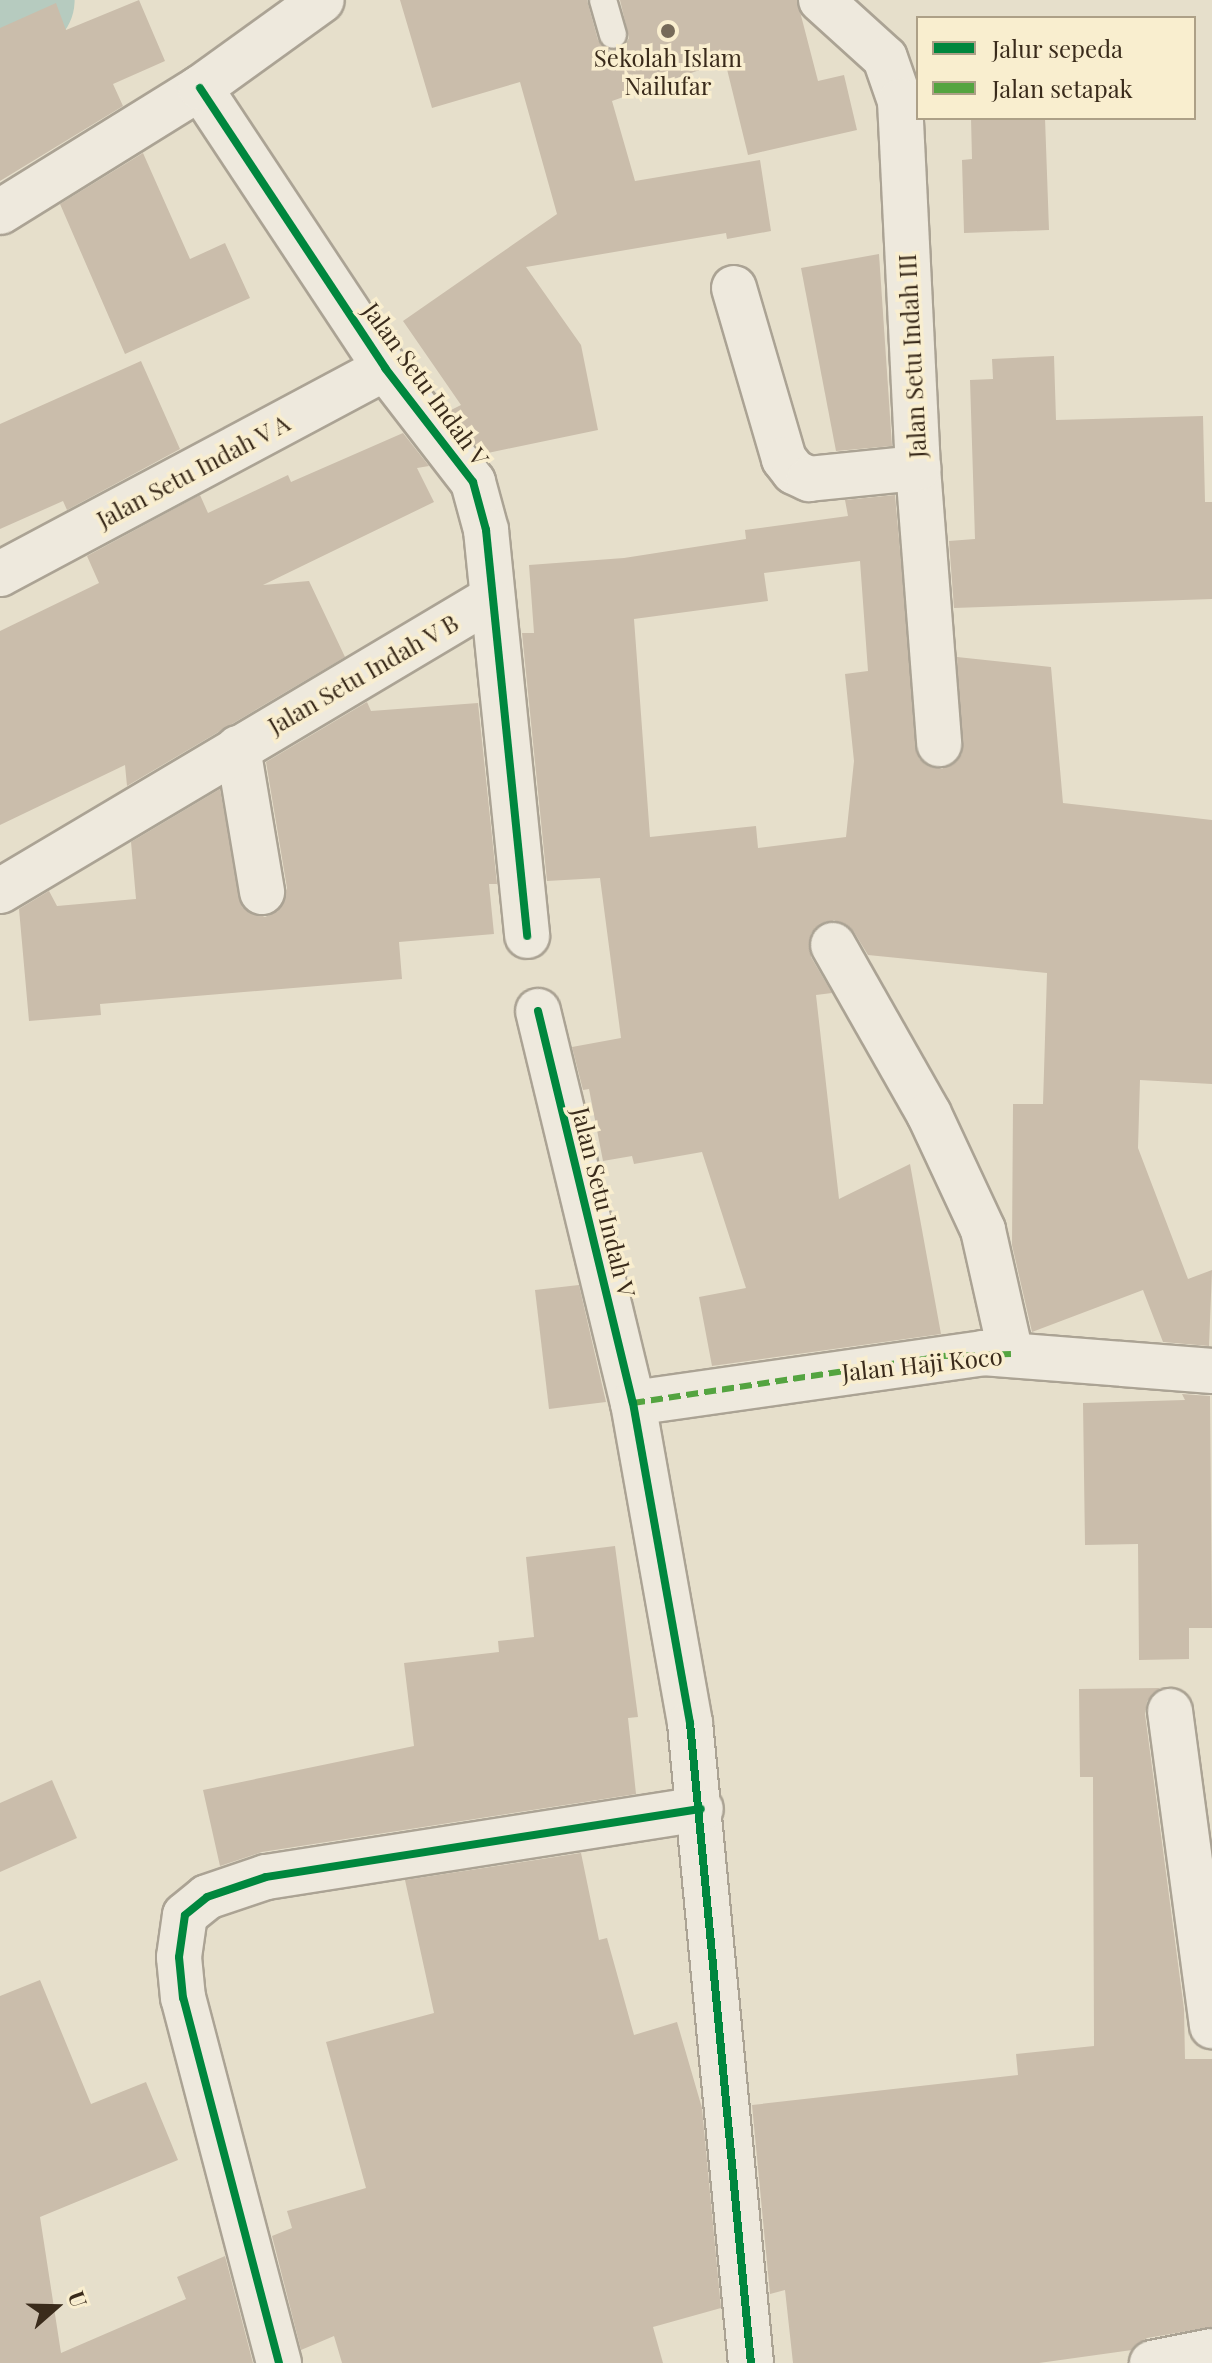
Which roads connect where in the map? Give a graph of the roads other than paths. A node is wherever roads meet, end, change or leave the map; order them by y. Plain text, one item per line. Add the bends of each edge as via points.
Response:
1 (603, 0) edge
2 (821, 0) edge
3 (298, 6) edge
4 (613, 35) dead end
5 (200, 88) junction
6 (0, 212) edge
7 (734, 288) dead end
8 (385, 368) junction
9 (918, 468) junction
10 (0, 574) edge
11 (489, 600) junction
12 (939, 744) dead end
13 (238, 748) junction
14 (0, 891) edge
15 (262, 892) dead end
16 (527, 936) dead end
17 (833, 945) dead end
18 (538, 1011) dead end
19 (1011, 1354) junction
20 (1212, 1371) edge
21 (633, 1403) junction
22 (1170, 1711) dead end
23 (701, 1809) junction
24 (1212, 2026) edge
25 (1212, 2351) edge
26 (279, 2363) edge
27 (751, 2363) edge
28 (1152, 2363) edge

1 - 4 lane
2 - 9 street, Jalan Setu Indah III via 885,58 900,101
3 - 5 street
5 - 6 street
5 - 8 street, Jalan Setu Indah V
7 - 9 street via 784,459 794,472 809,479
8 - 10 street, Jalan Setu Indah V A
8 - 11 street, Jalan Setu Indah V via 473,482 486,530
9 - 12 street, Jalan Setu Indah III
11 - 13 street, Jalan Setu Indah V B
11 - 16 street, Jalan Setu Indah V
13 - 14 street, Jalan Setu Indah V B
13 - 15 street
17 - 19 street via 929,1114 983,1230
18 - 21 street, Jalan Setu Indah V
19 - 20 street, Jalan Haji Koco
19 - 21 street, Jalan Haji Koco via 945,1356
21 - 23 street, Jalan Setu Indah V
22 - 24 street
23 - 26 street via 266,1877 207,1897 185,1915 179,1957 183,1998
23 - 27 street, Jalan Setu Indah V
25 - 28 street

